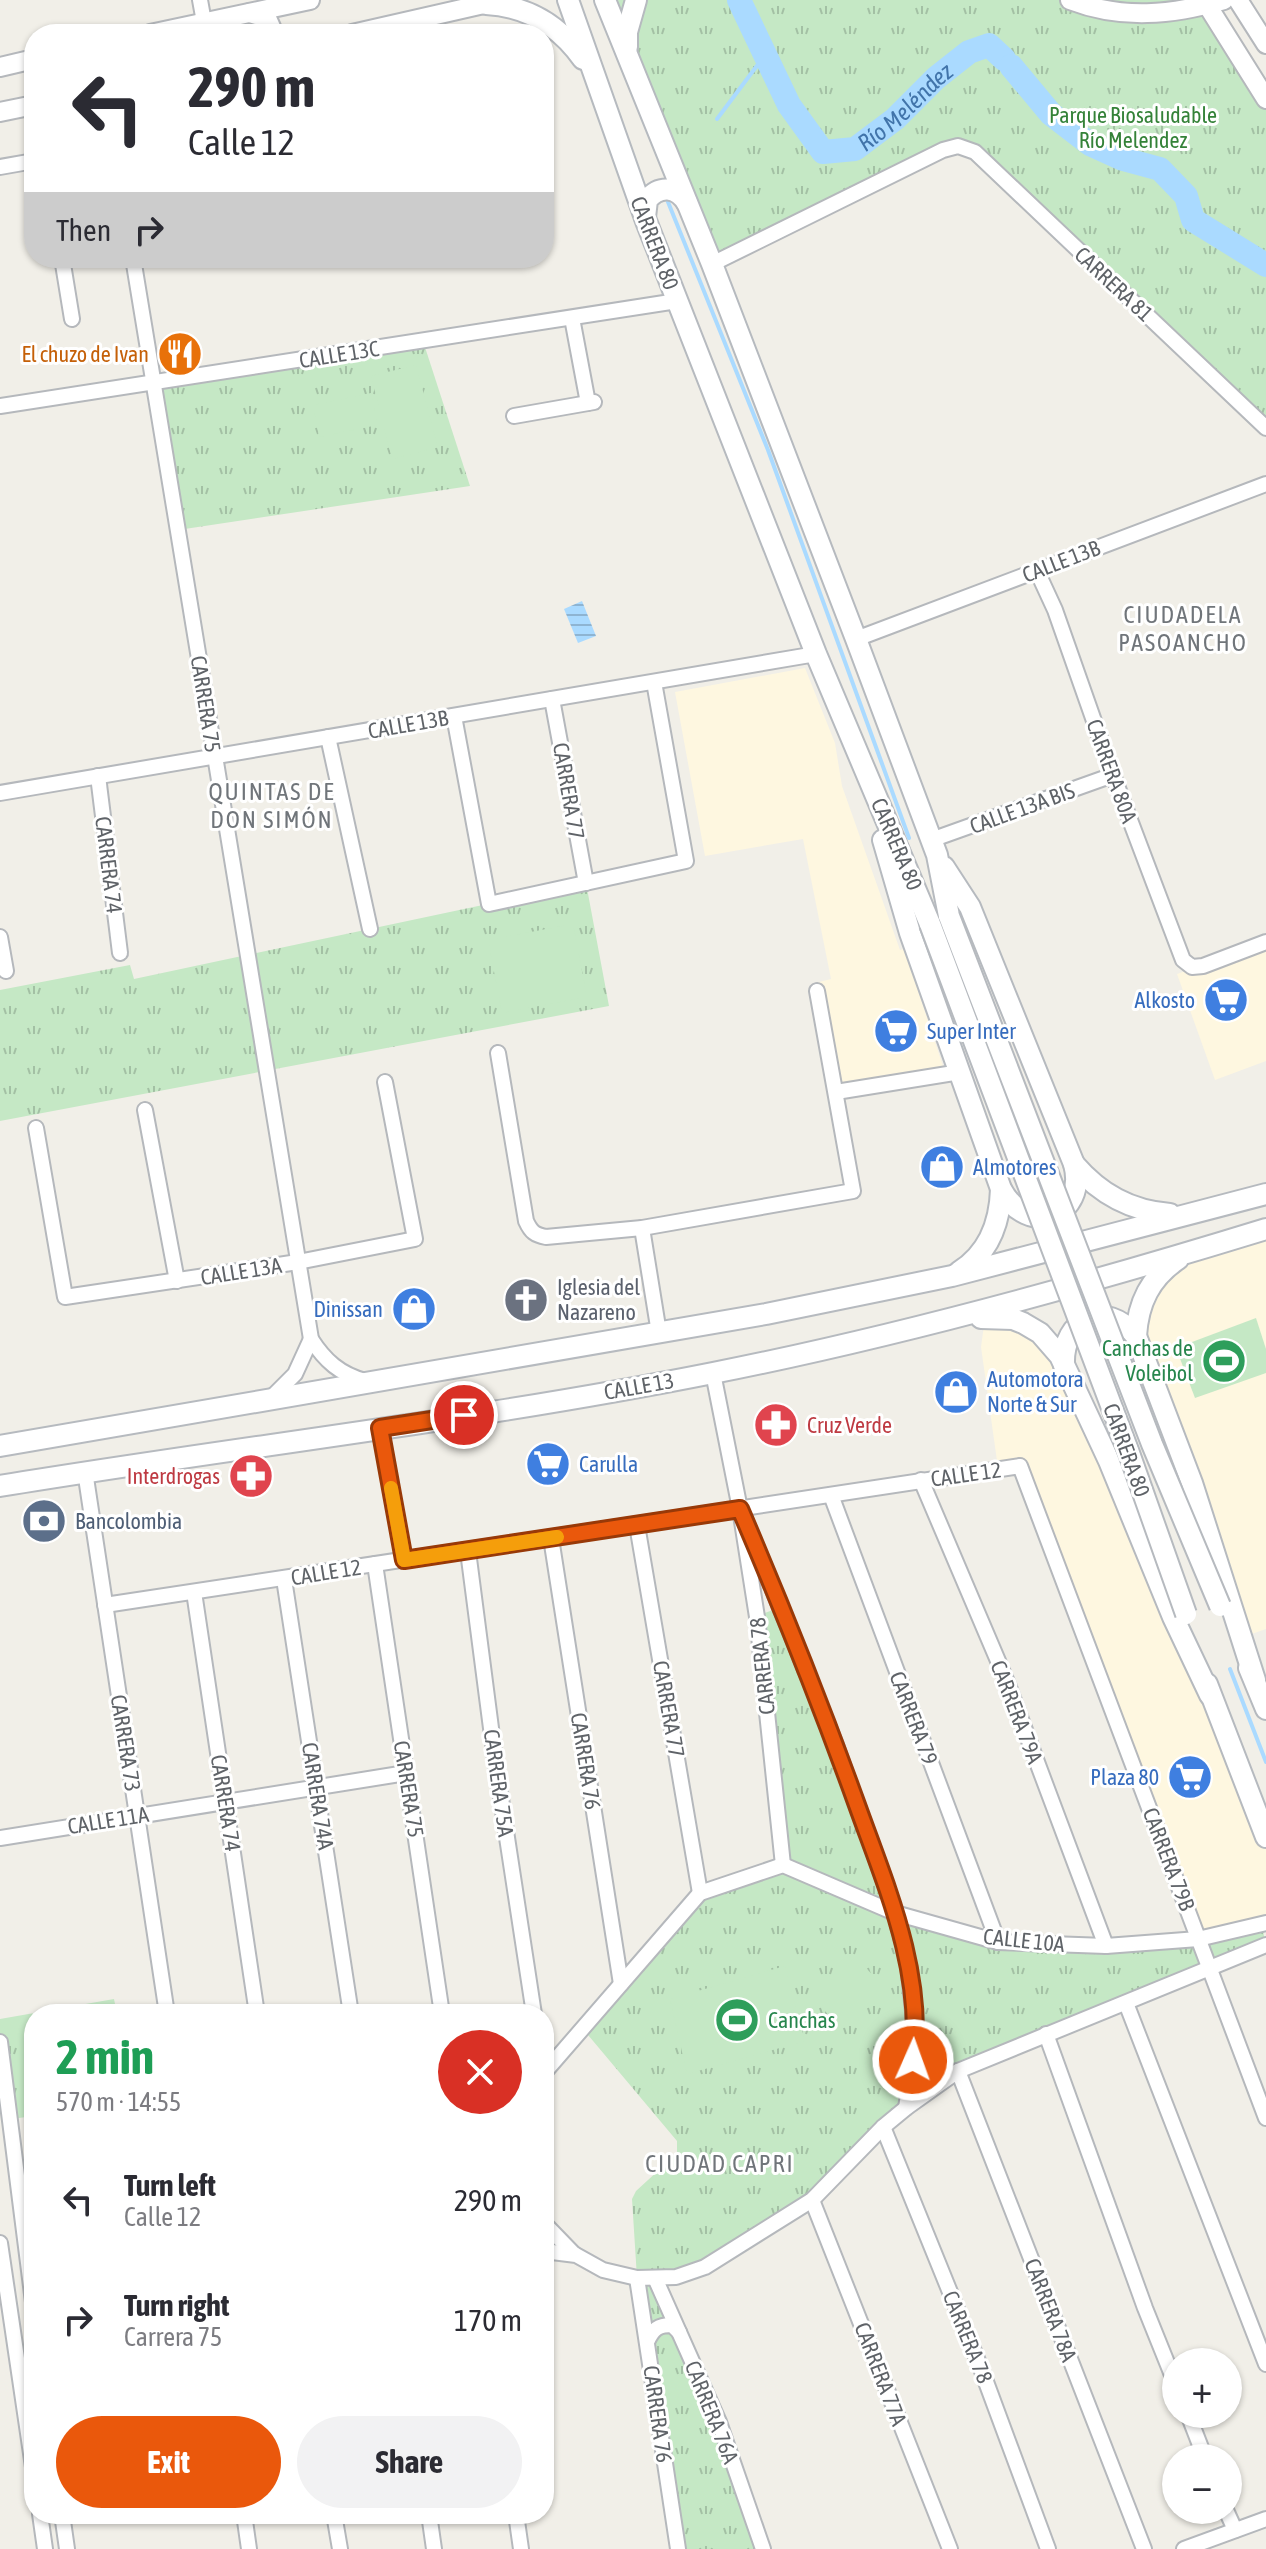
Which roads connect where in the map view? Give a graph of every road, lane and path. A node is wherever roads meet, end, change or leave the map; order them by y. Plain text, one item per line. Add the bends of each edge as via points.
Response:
1 (200, 0) edge
2 (310, 0) edge
3 (568, 0) edge
4 (605, 0) edge
5 (636, 0) edge
6 (1070, 0) edge
7 (1238, 0) edge
8 (495, 2) edge
9 (1211, 2) edge
10 (248, 13) junction
11 (204, 22) junction
12 (195, 24) edge
13 (272, 24) edge
14 (397, 24) edge
15 (549, 24) edge
16 (554, 28) edge
17 (1266, 44) edge
18 (24, 61) edge
19 (632, 66) junction
20 (0, 67) edge
21 (597, 82) junction
22 (1266, 99) edge
23 (24, 107) edge
24 (0, 112) edge
25 (24, 163) edge
26 (0, 167) edge
27 (687, 203) junction
28 (646, 221) junction
29 (712, 264) junction
30 (64, 268) edge
31 (135, 268) edge
32 (677, 301) junction
33 (572, 318) junction
34 (72, 319) dead end
35 (153, 382) junction
36 (0, 406) edge
37 (514, 416) dead end
38 (1266, 428) edge
39 (1266, 484) edge
40 (1037, 571) junction
41 (856, 639) junction
42 (816, 654) junction
43 (654, 682) junction
44 (552, 699) junction
45 (454, 716) junction
46 (328, 737) junction
47 (857, 747) junction
48 (215, 756) junction
49 (1113, 775) junction
50 (98, 776) junction
51 (0, 793) edge
52 (934, 848) junction
53 (586, 883) junction
54 (940, 920) junction
55 (370, 929) dead end
56 (0, 937) edge
57 (1266, 942) edge
58 (120, 953) dead end
59 (6, 971) dead end
60 (817, 991) dead end
61 (498, 1053) dead end
62 (960, 1072) junction
63 (385, 1082) dead end
64 (836, 1092) junction
65 (145, 1110) dead end
66 (36, 1128) dead end
67 (1074, 1164) junction
68 (1001, 1189) junction
69 (1266, 1194) edge
70 (1188, 1214) junction
71 (642, 1228) junction
72 (1266, 1229) edge
73 (1189, 1252) junction
74 (298, 1262) junction
75 (952, 1276) junction
76 (177, 1281) junction
77 (948, 1321) junction
78 (659, 1333) junction
79 (1136, 1336) junction
80 (311, 1339) junction
81 (1064, 1365) junction
82 (713, 1373) junction
83 (378, 1383) junction
84 (266, 1402) junction
85 (380, 1428) junction
86 (0, 1446) edge
87 (1020, 1466) joint
88 (85, 1471) junction
89 (921, 1480) junction
90 (0, 1486) edge
91 (831, 1495) junction
92 (740, 1509) junction
93 (637, 1525) junction
94 (551, 1538) junction
95 (468, 1551) junction
96 (404, 1560) junction
97 (375, 1564) junction
98 (284, 1579) junction
99 (194, 1592) junction
100 (105, 1605) junction
101 (1255, 1680) junction
102 (1210, 1695) junction
103 (1266, 1709) edge
104 (406, 1773) junction
105 (316, 1787) junction
106 (225, 1801) junction
107 (137, 1815) junction
108 (1266, 1837) edge
109 (0, 1838) edge
110 (783, 1865) junction
111 (700, 1893) junction
112 (895, 1913) junction
113 (1266, 1923) edge
114 (1198, 1939) junction
115 (998, 1942) junction
116 (1266, 1945) edge
117 (1106, 1946) junction
118 (1208, 1967) junction
119 (621, 1984) junction
120 (1126, 2003) junction
121 (165, 2004) edge
122 (255, 2004) edge
123 (349, 2004) edge
124 (441, 2004) edge
125 (532, 2004) edge
126 (1046, 2034) junction
127 (0, 2042) edge
128 (554, 2061) edge
129 (958, 2071) junction
130 (906, 2108) junction
131 (1266, 2118) edge
132 (883, 2127) junction
133 (812, 2200) junction
134 (24, 2220) edge
135 (554, 2233) edge
136 (0, 2243) edge
137 (554, 2252) edge
138 (576, 2255) junction
139 (637, 2278) junction
140 (655, 2278) junction
141 (24, 2280) edge
142 (3, 2284) edge
143 (24, 2304) edge
144 (4, 2307) edge
145 (679, 2332) junction
146 (647, 2342) junction
147 (1162, 2350) edge
148 (1266, 2364) edge
149 (24, 2418) edge
150 (1266, 2519) edge
151 (41, 2524) edge
152 (63, 2524) edge
153 (245, 2524) edge
154 (336, 2524) edge
155 (430, 2524) edge
156 (517, 2524) edge
157 (1232, 2524) edge
158 (1235, 2530) junction
159 (45, 2549) edge
160 (67, 2549) edge
161 (249, 2549) edge
162 (340, 2549) edge
163 (434, 2549) edge
164 (521, 2549) edge
165 (678, 2549) edge
166 (763, 2549) edge
167 (950, 2549) edge
168 (1048, 2549) edge
169 (1144, 2549) edge
170 (1184, 2549) edge

1 - 11 street
2 - 10 street
3 - 21 main road, CARRERA 80
4 - 19 main road, CARRERA 80
5 - 19 main road via 627,32
6 - 9 street via 1131,14 1171,13
7 - 17 street
8 - 14 street
8 - 15 main road via 528,11
9 - 22 street
10 - 11 street
10 - 13 street
11 - 12 street
16 - 21 main road via 576,49
18 - 20 street
19 - 27 main road, CARRERA 80
21 - 28 main road, CARRERA 80
23 - 24 street
25 - 26 street
27 - 28 main road via 671,189 657,191 644,207
27 - 29 main road, CARRERA 80
28 - 32 main road, CARRERA 80
29 - 38 street, CARRERA 81 via 958,146 975,152
29 - 41 main road, CARRERA 80
30 - 34 street
31 - 35 street, CARRERA 75
32 - 33 street, CALLE 13C
32 - 42 main road, CARRERA 80
33 - 35 street, CALLE 13C
33 - 37 street via 591,403
35 - 36 street, CALLE 13C
35 - 48 street, CARRERA 75
39 - 40 street, CALLE 13B
40 - 41 street, CALLE 13B
40 - 49 street, CARRERA 80A
41 - 52 main road, CARRERA 80
42 - 43 street, CALLE 13B
42 - 47 main road, CARRERA 80
43 - 44 street, CALLE 13B
43 - 53 street via 686,861
44 - 45 street, CALLE 13B
44 - 53 street, CARRERA 77
45 - 46 street, CALLE 13B
45 - 53 street via 489,904
46 - 48 street, CALLE 13B
46 - 55 street
47 - 54 main road, CARRERA 80
47 - 62 main road via 910,933
48 - 50 street, CALLE 13B
48 - 74 street, CARRERA 75
49 - 52 street, CALLE 13A BIS
49 - 57 street, CARRERA 80A via 1183,960 1192,967 1203,966
50 - 51 street, CALLE 13B
50 - 58 street, CARRERA 74
52 - 54 main road, CARRERA 80
52 - 67 main road via 970,907
54 - 101 main road, CARRERA 80, bridge via 1152,1444
54 - 102 main road, CARRERA 80, bridge
56 - 59 street
60 - 64 street
61 - 71 street via 530,1230 546,1237
62 - 64 street
62 - 68 main road
63 - 74 street, CALLE 13A via 415,1239
64 - 71 street via 853,1191
65 - 76 street
66 - 76 street, CALLE 13A via 65,1297
67 - 68 main road via 1071,1200 1047,1217 1019,1212
67 - 70 main road via 1096,1187 1124,1204 1155,1213
68 - 75 main road via 997,1225 989,1241
69 - 70 main road
70 - 75 main road
71 - 78 street
72 - 73 main road, CALLE 13
73 - 77 main road, CALLE 13
73 - 79 main road via 1153,1281 1140,1307
74 - 76 street, CALLE 13A
74 - 80 street, CARRERA 75
75 - 78 main road
77 - 81 main road, CARRERA 80 via 1013,1319 1048,1339
77 - 82 main road, CALLE 13
78 - 83 main road
79 - 81 main road via 1118,1319 1094,1317 1066,1340
79 - 101 main road, CARRERA 80 via 1190,1477
80 - 83 street via 335,1368
80 - 84 street via 295,1374
81 - 102 main road, CARRERA 80
82 - 85 main road, CALLE 13
82 - 92 street, CARRERA 78
83 - 84 main road
84 - 86 main road
85 - 88 main road, CALLE 13
85 - 96 street
87 - 89 street, CALLE 12
87 - 114 street, CARRERA 79B
88 - 90 main road, CALLE 13
88 - 100 street, CARRERA 73
89 - 91 street, CALLE 12
89 - 117 street, CARRERA 79A via 1007,1682
91 - 92 street, CALLE 12
91 - 115 street, CARRERA 79
92 - 93 street, CALLE 12
92 - 110 street, CARRERA 78
92 - 112 street via 836,1745
93 - 94 street, CALLE 12
93 - 111 street, CARRERA 77
94 - 95 street, CALLE 12
94 - 119 street, CARRERA 76
95 - 96 street, CALLE 12
95 - 125 street, CARRERA 75A
96 - 97 street, CALLE 12
97 - 98 street, CALLE 12
97 - 104 street, CARRERA 75
98 - 99 street, CALLE 12
98 - 105 street, CARRERA 74A
99 - 100 street, CALLE 12
99 - 106 street, CARRERA 74
100 - 107 street, CARRERA 73
101 - 103 main road, CARRERA 80
102 - 108 main road, CARRERA 80
104 - 105 street, CALLE 11A
104 - 124 street, CARRERA 75
105 - 106 street, CALLE 11A
105 - 123 street, CARRERA 74A
106 - 107 street, CALLE 11A
106 - 122 street, CARRERA 74
107 - 109 street, CALLE 11A
107 - 121 street, CARRERA 73
110 - 111 street
110 - 112 street, CALLE 10A
111 - 119 street
112 - 115 street, CALLE 10A
112 - 130 street via 910,1976 916,2040
113 - 114 street, CALLE 10A
114 - 117 street, CALLE 10A
114 - 118 street, CARRERA 79B
115 - 117 street, CALLE 10A
116 - 118 street
118 - 120 street
118 - 131 street, CARRERA 79B
119 - 128 street
120 - 126 street
120 - 148 street
126 - 129 street
126 - 147 street
127 - 134 street
129 - 130 street
129 - 169 street, CARRERA 78A
130 - 132 street
132 - 133 street
132 - 168 street, CARRERA 78
133 - 140 street via 705,2267
133 - 167 street, CARRERA 77A
135 - 138 street
136 - 142 street
137 - 138 street
138 - 139 street via 603,2270
139 - 140 street
139 - 146 street, CARRERA 76
140 - 145 street, CARRERA 76A
141 - 142 street
142 - 144 street
143 - 144 street
144 - 149 street
145 - 146 street via 661,2325
145 - 166 street, CARRERA 76A via 719,2422
146 - 165 street, CARRERA 76
150 - 158 street
151 - 159 street
152 - 160 street
153 - 161 street
154 - 162 street
155 - 163 street
156 - 164 street
157 - 158 street
158 - 170 street

